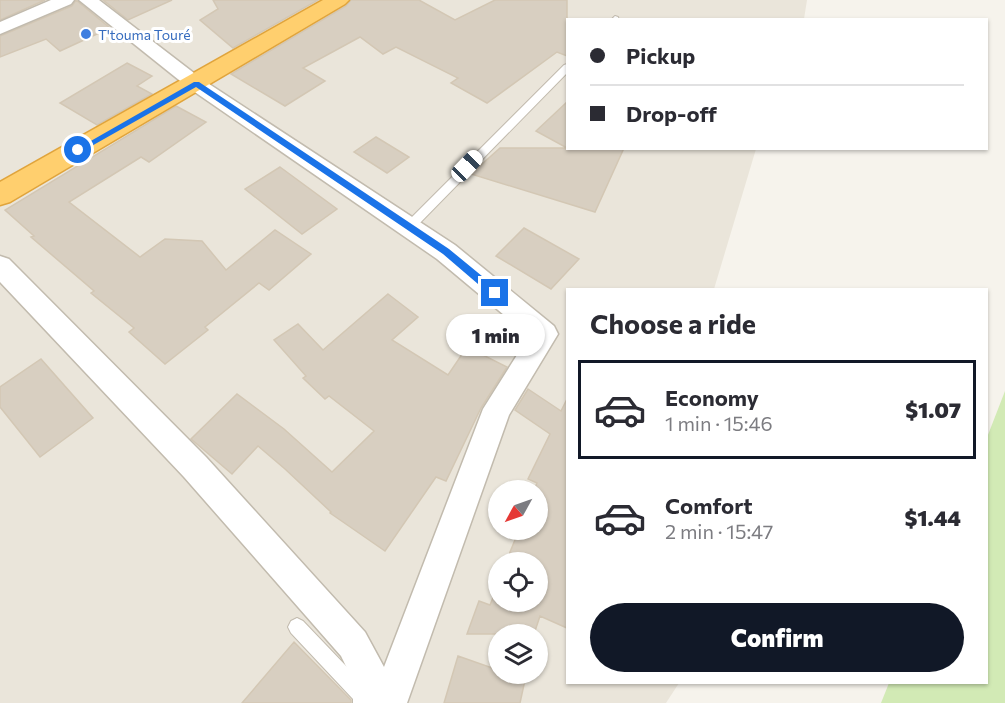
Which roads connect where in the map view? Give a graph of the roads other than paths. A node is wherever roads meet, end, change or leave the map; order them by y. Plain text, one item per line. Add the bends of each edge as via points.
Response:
1 (65, 0) edge
2 (88, 0) edge
3 (338, 0) edge
4 (0, 29) edge
5 (566, 68) edge
6 (196, 84) junction
7 (0, 195) edge
8 (409, 227) junction
9 (0, 266) edge
10 (297, 627) dead end
11 (362, 703) edge
12 (383, 703) edge
13 (389, 703) edge

1 - 4 street
2 - 6 street
3 - 6 highway
5 - 8 lane
6 - 7 highway
6 - 8 street
8 - 13 street via 446,252 545,334 497,409
9 - 12 street via 195,467 353,644
10 - 11 lane via 362,695

